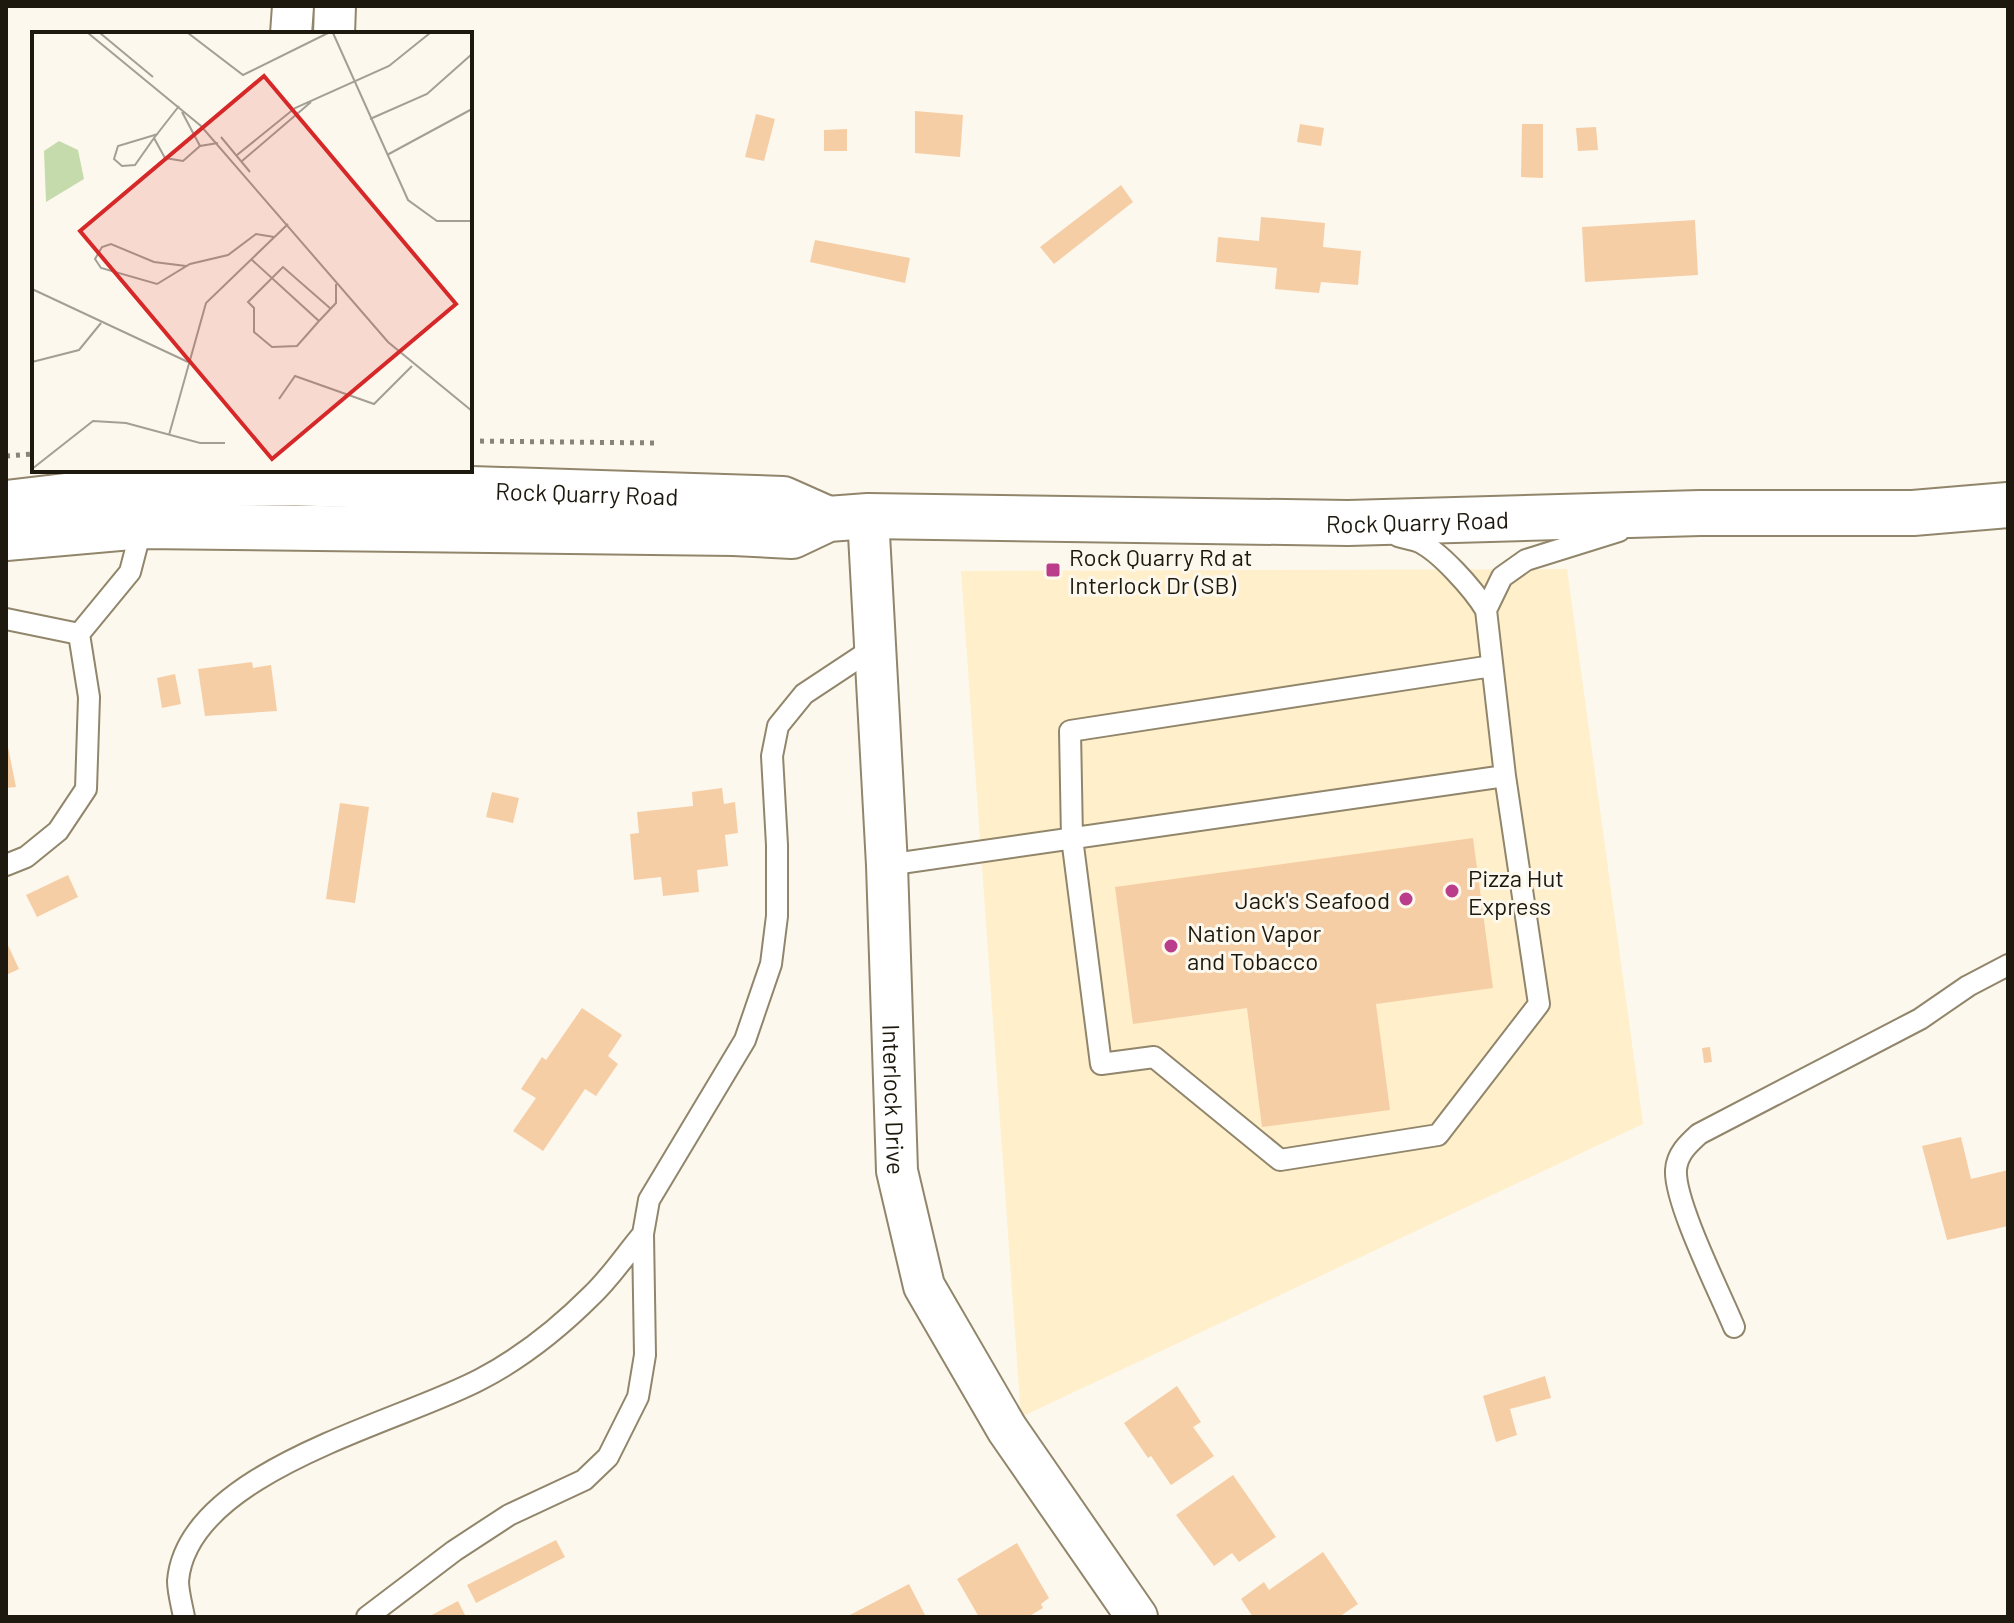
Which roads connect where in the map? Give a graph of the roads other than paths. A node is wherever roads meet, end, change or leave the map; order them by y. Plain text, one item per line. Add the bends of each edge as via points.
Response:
1 (293, 6) edge
2 (335, 6) edge
3 (291, 32) edge
4 (334, 32) edge
5 (288, 477) edge
6 (339, 478) edge
7 (6, 503) edge
8 (2008, 505) edge
9 (1700, 513) junction
10 (848, 517) junction
11 (1348, 523) junction
12 (142, 526) junction
13 (6, 538) edge
14 (1486, 610) junction
15 (6, 619) edge
16 (79, 634) junction
17 (875, 647) junction
18 (1492, 666) junction
19 (1505, 776) junction
20 (1072, 838) junction
21 (6, 865) edge
22 (887, 865) junction
23 (2008, 965) edge
24 (643, 1234) junction
25 (1734, 1327) dead end
26 (184, 1617) edge
27 (367, 1617) edge
28 (1137, 1617) edge

1 - 3 street
2 - 4 street
5 - 6 main road, Rock Quarry Road
5 - 7 main road, Rock Quarry Road
6 - 10 main road, Rock Quarry Road via 783,499
8 - 9 main road, Rock Quarry Road via 1913,513
9 - 11 main road, Rock Quarry Road
9 - 14 lane via 1526,560 1502,577
10 - 11 main road, Rock Quarry Road
10 - 12 main road, Rock Quarry Road via 792,536
10 - 17 street, Interlock Drive
11 - 14 lane via 1419,541 1455,572
12 - 13 main road, Rock Quarry Road
12 - 16 lane via 130,572
14 - 18 lane
15 - 16 lane
16 - 21 lane via 89,697 86,789 58,831 26,857
17 - 22 street, Interlock Drive
17 - 24 lane via 804,694 778,726 772,756 777,916 771,964 745,1040 649,1200
18 - 19 lane
18 - 20 lane via 1070,731
19 - 20 lane
19 - 20 lane via 1539,1004 1438,1135 1280,1160 1154,1057 1101,1064
20 - 22 lane
22 - 28 street, Interlock Drive via 897,1171 924,1286 1007,1429
23 - 25 lane via 1920,1019 1687,1145 1676,1167 1680,1194
24 - 26 lane via 583,1303 481,1379 300,1456 239,1490 204,1522 187,1547 178,1582
24 - 27 lane via 645,1355 638,1397 608,1457 584,1480 509,1515 454,1551

